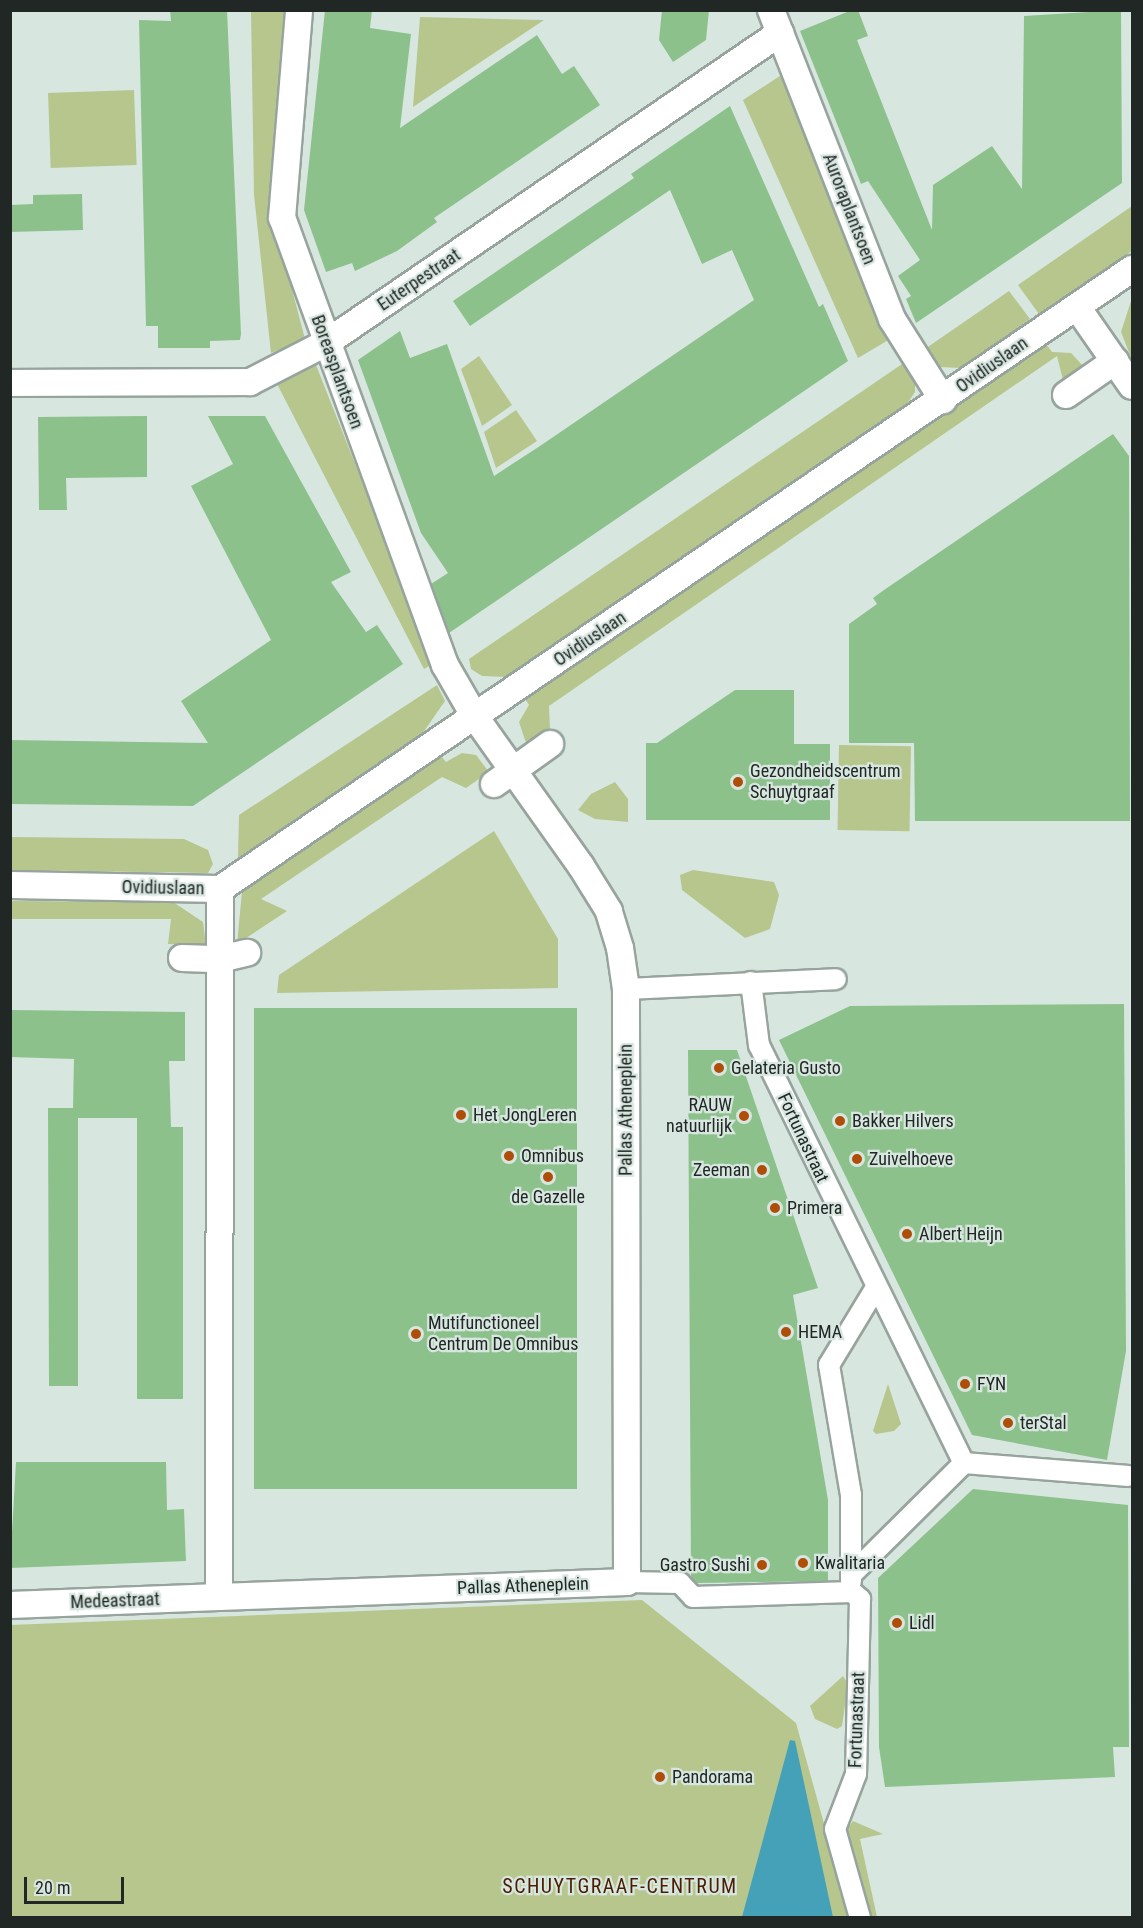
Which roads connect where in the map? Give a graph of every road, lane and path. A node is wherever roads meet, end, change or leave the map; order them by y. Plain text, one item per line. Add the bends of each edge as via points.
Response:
1 (299, 10) edge
2 (776, 22) edge
3 (1132, 269) edge
4 (1077, 307) junction
5 (326, 343) junction
6 (1115, 361) junction
7 (10, 382) edge
8 (1132, 387) edge
9 (1066, 395) dead end
10 (943, 400) junction
11 (475, 717) junction
12 (550, 744) dead end
13 (504, 777) junction
14 (10, 885) edge
15 (220, 889) junction
16 (247, 953) dead end
17 (182, 958) dead end
18 (220, 959) junction
19 (836, 979) dead end
20 (751, 982) junction
21 (626, 989) junction
22 (875, 1289) junction
23 (964, 1463) junction
24 (1128, 1476) dead end
25 (627, 1582) junction
26 (851, 1584) junction
27 (219, 1597) junction
28 (10, 1605) edge
29 (860, 1917) edge

1 - 5 street, Boreasplantsoen via 282,218
2 - 5 street, Euterpestraat
2 - 10 street, Auroraplantsoen via 892,319
3 - 4 street, Ovidiuslaan
4 - 6 street
4 - 10 street, Ovidiuslaan
5 - 7 street, Euterpestraat via 250,382
5 - 11 street, Boreasplantsoen via 430,629
6 - 8 street
6 - 9 street
10 - 11 street, Ovidiuslaan
11 - 13 street, Pallas Atheneplein
11 - 15 street, Ovidiuslaan
12 - 13 street
13 - 21 street, Pallas Atheneplein via 609,911
14 - 15 street, Ovidiuslaan
15 - 18 street
16 - 18 street
17 - 18 street
18 - 27 street
19 - 20 street
20 - 21 street
20 - 22 street, Fortunastraat via 759,1045
21 - 25 street, Pallas Atheneplein
22 - 23 street, Fortunastraat
22 - 26 street, Fortunastraat via 829,1365 851,1495
23 - 24 street
23 - 26 street
25 - 26 street via 680,1583 693,1597
25 - 27 street, Pallas Atheneplein
26 - 29 street, Fortunastraat via 860,1599 856,1774 835,1829
27 - 28 street, Medeastraat

